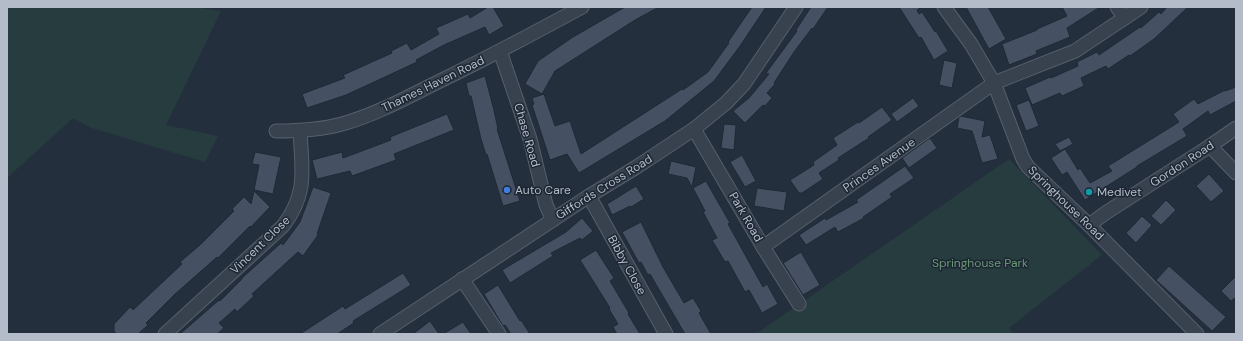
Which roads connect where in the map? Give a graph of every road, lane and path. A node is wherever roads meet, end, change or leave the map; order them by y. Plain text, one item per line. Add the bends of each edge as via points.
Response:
1 (582, 7) edge
2 (796, 7) edge
3 (944, 7) edge
4 (1117, 7) edge
5 (1141, 7) edge
6 (1125, 18) junction
7 (500, 51) junction
8 (994, 83) junction
9 (1236, 128) edge
10 (694, 129) junction
11 (276, 131) dead end
12 (300, 131) junction
13 (1210, 146) junction
14 (1236, 173) edge
15 (589, 196) junction
16 (553, 220) junction
17 (1089, 225) junction
18 (763, 247) junction
19 (462, 279) junction
20 (799, 304) dead end
21 (165, 334) edge
22 (380, 334) edge
23 (499, 334) edge
24 (666, 334) edge
25 (1197, 334) edge

1 - 7 street, Thames Haven Road
2 - 10 street, Giffords Cross Road via 744,84 726,103
3 - 8 street, Springhouse Road via 971,44
4 - 6 street
5 - 6 street, Princes Avenue
6 - 8 street, Princes Avenue via 1075,51
7 - 12 street, Thames Haven Road via 385,108 343,124
7 - 16 street, Chase Road via 530,139 546,205
8 - 17 street, Springhouse Road via 1028,167
8 - 18 street, Princes Avenue
9 - 13 street, Gordon Road
10 - 15 street, Giffords Cross Road
10 - 18 street, Park Road
11 - 12 street, Thames Haven Road
12 - 21 street, Vincent Close via 302,177 292,214 283,226
13 - 14 street
13 - 17 street, Gordon Road
15 - 16 street, Giffords Cross Road
15 - 24 street, Bibby Close
16 - 19 street, Giffords Cross Road
17 - 25 street, Springhouse Road
18 - 20 street, Park Road
19 - 22 street, Giffords Cross Road
19 - 23 street

